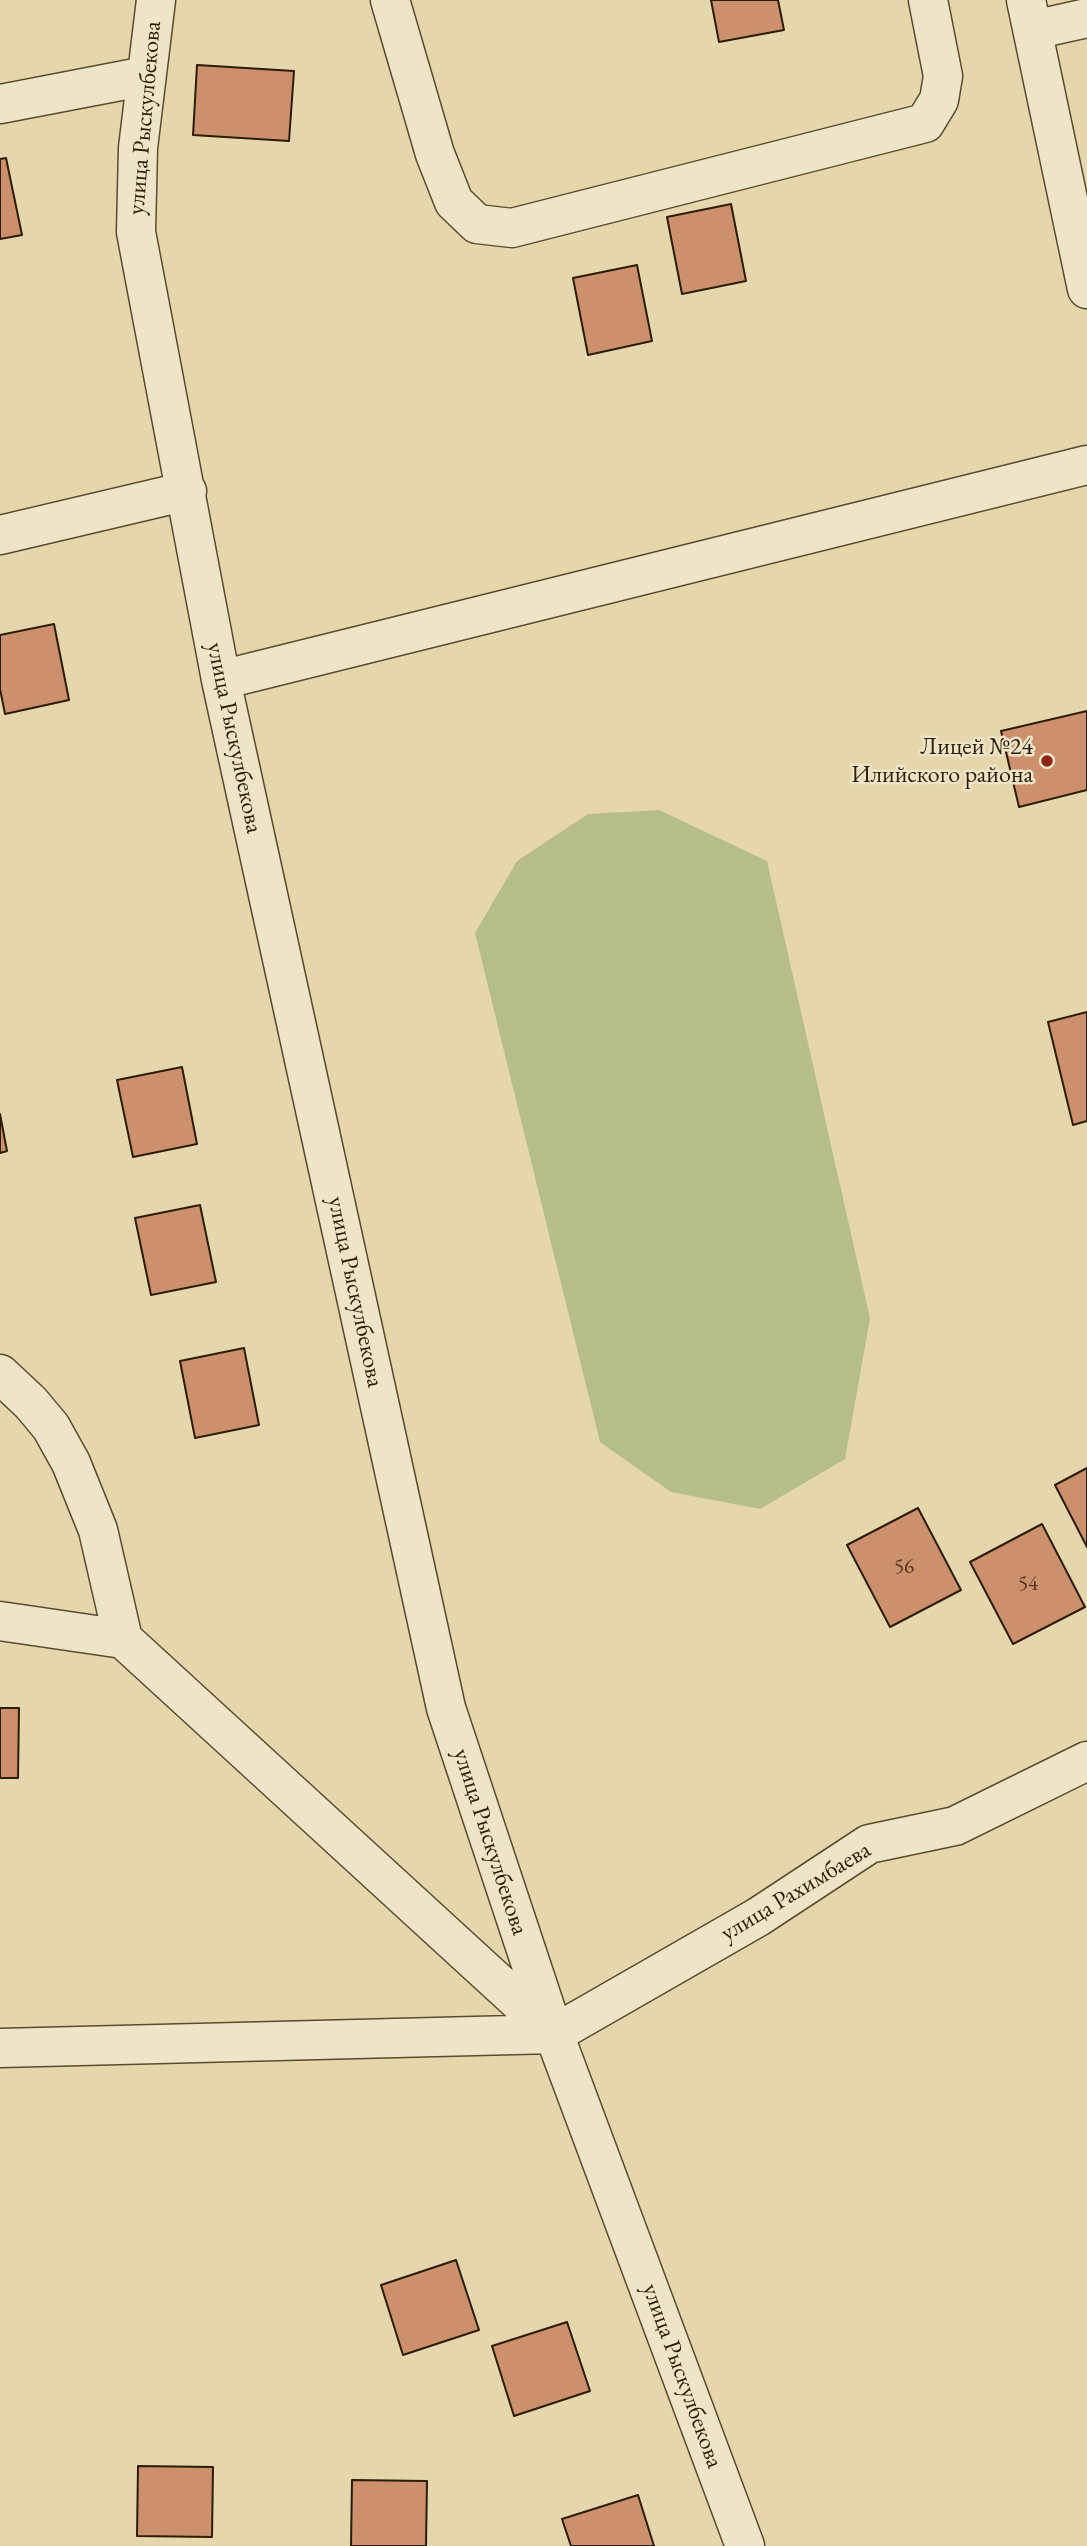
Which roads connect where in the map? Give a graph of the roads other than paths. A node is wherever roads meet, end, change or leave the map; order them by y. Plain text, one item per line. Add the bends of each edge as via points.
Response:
1 (156, 0) edge
2 (390, 0) edge
3 (928, 0) edge
4 (1030, 15) edge
5 (1087, 18) edge
6 (146, 76) junction
7 (0, 104) edge
8 (1073, 152) edge
9 (1087, 289) edge
10 (1087, 465) edge
11 (187, 491) junction
12 (0, 535) edge
13 (220, 680) junction
14 (0, 1374) edge
15 (0, 1621) edge
16 (123, 1639) junction
17 (1087, 1761) edge
18 (554, 2034) junction
19 (0, 2048) edge
20 (745, 2546) edge

1 - 6 street, улица Рыскулбекова
2 - 3 street via 435,154 454,202 477,224 512,228 925,123 939,100 943,76
4 - 5 street
4 - 8 street
6 - 7 street
6 - 11 street, улица Рыскулбекова via 136,232
8 - 9 street
10 - 13 street
11 - 12 street
11 - 13 street, улица Рыскулбекова
13 - 18 street, улица Рыскулбекова via 446,1708
14 - 16 street via 51,1427 71,1463 97,1530
15 - 16 street
16 - 18 street
17 - 18 street, улица Рахимбаева via 955,1826 869,1844 758,1917
18 - 19 street
18 - 20 street, улица Рыскулбекова

